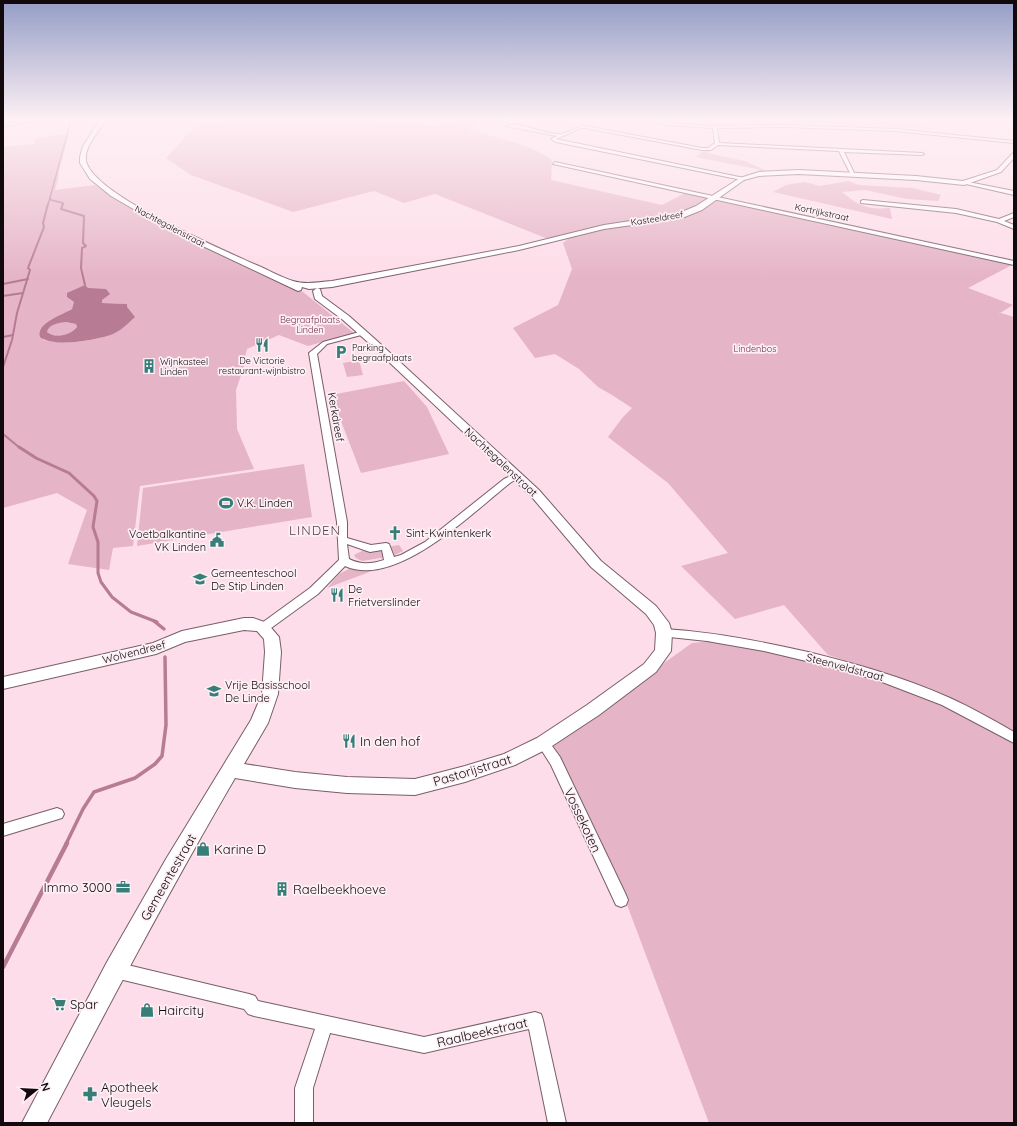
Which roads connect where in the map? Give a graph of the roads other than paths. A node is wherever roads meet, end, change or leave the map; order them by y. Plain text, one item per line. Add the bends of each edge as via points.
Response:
1 (88, 173) edge
2 (599, 173) edge
3 (710, 173) edge
4 (781, 173) edge
5 (806, 173) edge
6 (995, 173) edge
7 (853, 174) joint
8 (742, 179) junction
9 (968, 183) junction
10 (1014, 194) edge
11 (715, 198) junction
12 (863, 202) dead end
13 (1014, 215) edge
14 (999, 222) junction
15 (1014, 227) edge
16 (1014, 263) edge
17 (312, 289) junction
18 (363, 333) junction
19 (516, 476) junction
20 (343, 540) junction
21 (344, 560) junction
22 (387, 564) junction
23 (267, 625) junction
24 (664, 633) junction
25 (3, 683) edge
26 (1014, 738) edge
27 (543, 743) junction
28 (231, 770) junction
29 (57, 814) dead end
30 (3, 830) edge
31 (620, 900) dead end
32 (114, 970) junction
33 (325, 1024) junction
34 (34, 1123) edge
35 (304, 1123) edge
36 (557, 1123) edge

1 - 17 street, Nachtegalenstraat via 128,204 170,228 291,283 298,289
2 - 11 street, Kortrijkstraat
3 - 8 street
4 - 8 street, Kasteeldreef
5 - 7 street, Kasteeldreef
6 - 9 street, Kasteeldreef
7 - 9 street, Kasteeldreef
8 - 11 street, Kasteeldreef
9 - 10 street
11 - 16 street, Kortrijkstraat
11 - 17 street, Kasteeldreef via 695,211 672,218 604,227 519,248
12 - 14 street via 956,211
13 - 14 street
14 - 15 street
17 - 18 street, Nachtegalenstraat via 312,297 324,302
18 - 19 street, Nachtegalenstraat
18 - 20 street, Kerkdreef via 325,343 313,353
19 - 22 street via 428,544
19 - 24 street, Nachtegalenstraat via 543,501 596,564 651,610 661,623
20 - 21 street
20 - 22 street via 370,549 386,546 389,559
21 - 22 street via 357,567
21 - 23 street via 314,591
23 - 25 street, Wolvendreef via 244,624 182,637 156,648
23 - 28 street, Gemeentestraat via 273,652 270,694 259,723
24 - 26 street, Steenveldstraat via 720,638 817,658 886,677 937,697
24 - 27 street, Pastorijstraat via 662,651 650,668
27 - 28 street, Pastorijstraat via 509,760 415,787 347,785
27 - 31 street, Vossekoten via 556,761
28 - 32 street, Gemeentestraat
29 - 30 street
32 - 33 street, Raalbeekstraat via 249,1002 254,1008
32 - 34 street, Gemeentestraat
33 - 35 street via 304,1088
33 - 36 street, Raalbeekstraat via 424,1045 535,1020

